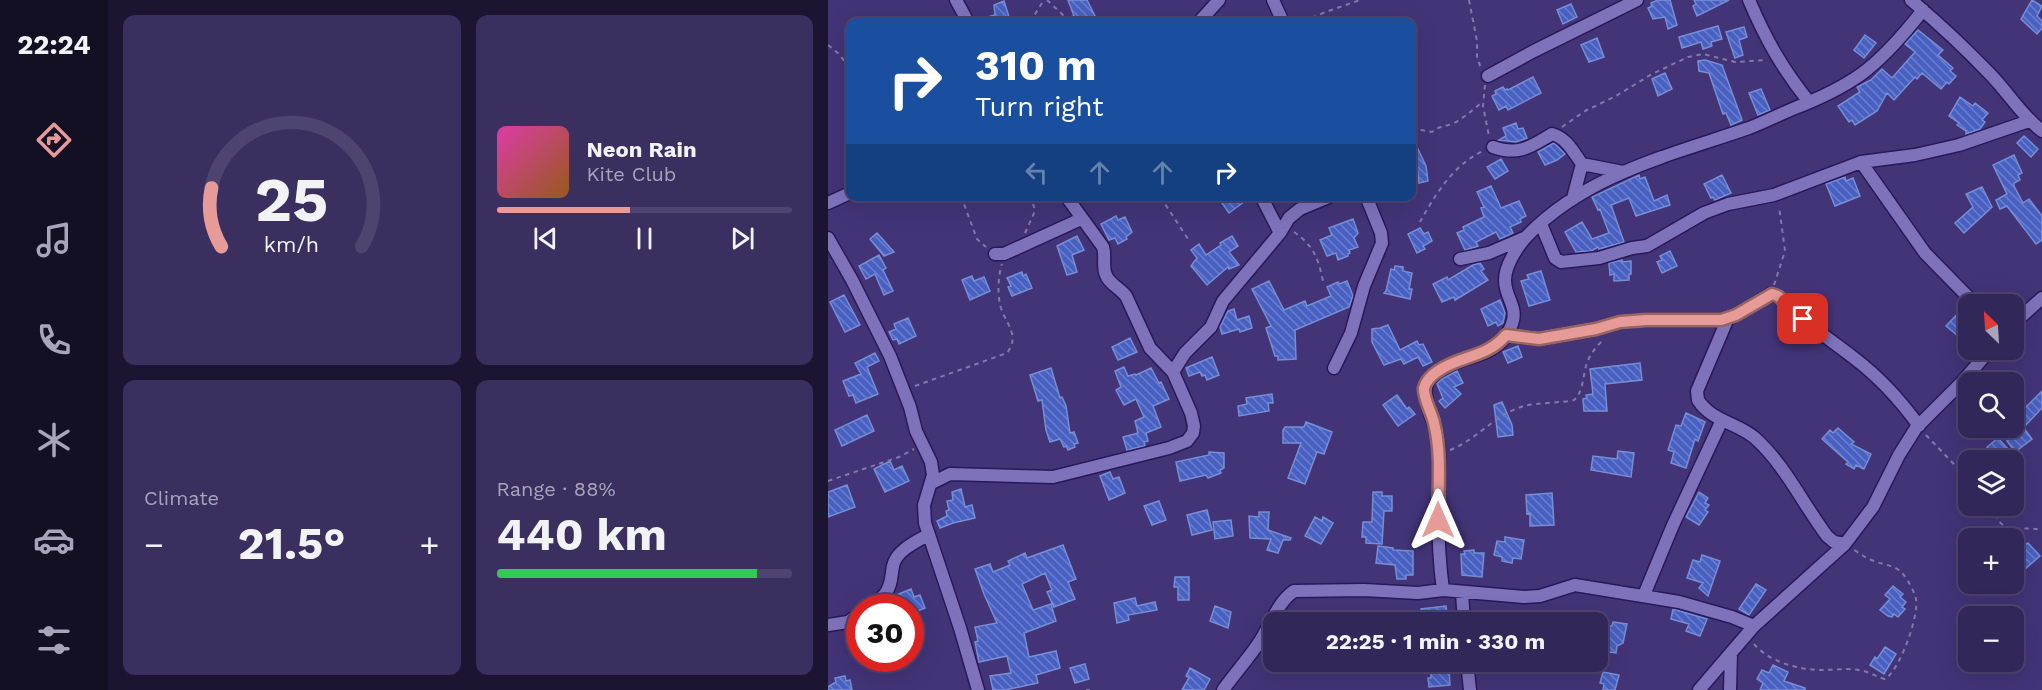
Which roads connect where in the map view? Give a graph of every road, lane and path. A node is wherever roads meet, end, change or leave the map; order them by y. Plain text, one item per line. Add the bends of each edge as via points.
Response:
1 (956, 0) edge
2 (1045, 0) edge
3 (1219, 0) edge
4 (1273, 0) edge
5 (1360, 0) edge
6 (1637, 0) edge
7 (1749, 0) edge
8 (1911, 0) edge
9 (1923, 6) edge
10 (966, 18) edge
11 (1033, 18) edge
12 (1065, 18) edge
13 (1203, 18) edge
14 (1281, 18) edge
15 (1314, 18) edge
16 (828, 45) edge
17 (1776, 58) junction
18 (846, 64) edge
19 (1488, 76) dead end
20 (1483, 100) dead end
21 (1809, 102) junction
22 (2029, 121) junction
23 (1416, 128) edge
24 (2042, 131) edge
25 (1552, 134) junction
26 (1493, 147) joint
27 (1861, 162) junction
28 (1582, 165) junction
29 (1623, 172) junction
30 (1779, 194) junction
31 (846, 196) edge
32 (1573, 198) junction
33 (963, 201) edge
34 (1032, 201) edge
35 (1069, 201) edge
36 (1165, 201) edge
37 (1264, 201) edge
38 (1319, 201) edge
39 (1368, 201) edge
40 (828, 203) edge
41 (1081, 219) junction
42 (1420, 222) dead end
43 (1541, 224) junction
44 (1282, 230) junction
45 (1527, 236) junction
46 (828, 238) edge
47 (1190, 242) dead end
48 (1020, 247) junction
49 (999, 254) junction
50 (1460, 259) dead end
51 (1323, 281) dead end
52 (1772, 294) junction
53 (1965, 294) edge
54 (2042, 298) edge
55 (2024, 314) edge
56 (1728, 318) junction
57 (1506, 335) junction
58 (1607, 337) dead end
59 (1185, 353) junction
60 (1981, 360) edge
61 (1162, 361) junction
62 (1334, 368) dead end
63 (1173, 372) junction
64 (904, 391) junction
65 (1722, 420) junction
66 (1919, 426) junction
67 (922, 445) junction
68 (1438, 453) junction
69 (932, 462) junction
70 (1958, 468) edge
71 (950, 474) junction
72 (828, 481) edge
73 (932, 483) junction
74 (1996, 516) edge
75 (2042, 530) edge
76 (928, 535) junction
77 (1845, 544) junction
78 (1443, 590) junction
79 (1462, 593) junction
80 (885, 594) edge
81 (1644, 595) junction
82 (1463, 612) edge
83 (846, 622) edge
84 (828, 625) edge
85 (1750, 631) junction
86 (1731, 653) junction
87 (1468, 672) edge
88 (978, 690) edge
89 (1223, 690) edge
90 (1470, 690) edge
91 (1699, 690) edge
92 (1730, 690) edge

1 - 10 street
2 - 11 path
2 - 12 path
3 - 13 street
4 - 14 street
5 - 15 path
6 - 19 street
7 - 17 street
8 - 9 street
9 - 21 street via 1875,63 1841,87
9 - 22 street via 1991,74
16 - 18 path
17 - 21 street
17 - 25 path via 1735,63 1703,54 1688,57 1585,111
20 - 23 path via 1447,126 1441,125 1432,132
21 - 29 street
22 - 24 street
22 - 27 street via 1959,145
25 - 26 street via 1516,152
25 - 28 street via 1569,145
26 - 42 path via 1461,165
27 - 30 street
27 - 53 street via 1925,253
28 - 29 street
28 - 32 street
29 - 32 street
30 - 43 street via 1704,213 1647,246 1572,262 1555,258
30 - 52 path via 1785,255
31 - 40 street
32 - 43 street
33 - 49 path via 977,240
34 - 48 path via 1035,211
35 - 41 street
36 - 47 path
37 - 44 street
38 - 44 street via 1300,209
39 - 62 street via 1382,243 1364,286 1351,333
41 - 48 street
41 - 61 street via 1106,254 1104,273 1126,296 1150,348
43 - 45 street
44 - 51 path via 1306,241 1320,262
44 - 59 street via 1223,301 1211,327
45 - 50 street via 1498,250
45 - 57 street via 1517,248 1504,282 1514,307
46 - 64 street via 865,304
48 - 49 street
49 - 64 path via 1000,306 1013,333 1013,344 1007,353
52 - 56 street
52 - 66 street via 1871,373
54 - 55 street
56 - 57 street via 1620,322 1539,339
56 - 65 street via 1697,391 1701,404
57 - 68 street via 1490,350 1445,367 1425,386
58 - 68 path via 1586,364 1574,400 1521,406 1502,415 1468,442
59 - 61 street
59 - 63 street
60 - 66 street
61 - 63 street
63 - 71 street via 1194,426 1186,441 1053,477
64 - 67 street
65 - 77 street via 1753,436 1763,446 1827,536
65 - 81 street
66 - 70 path
66 - 77 street via 1899,455 1873,507
67 - 69 street
67 - 72 path
68 - 78 street
69 - 71 street
69 - 73 street
71 - 73 street
73 - 76 street via 924,506
74 - 75 path via 2007,528
76 - 80 street via 900,553
76 - 88 street
77 - 85 street
77 - 85 path via 1873,561 1891,564 1903,574 1916,599 1905,648 1890,676 1885,679 1861,670 1796,667 1759,651
78 - 79 street
78 - 89 street via 1294,591
79 - 81 street via 1540,596 1575,585
79 - 82 street
81 - 85 street via 1732,617
83 - 84 street
85 - 86 street
86 - 91 street
86 - 92 street
87 - 90 street

